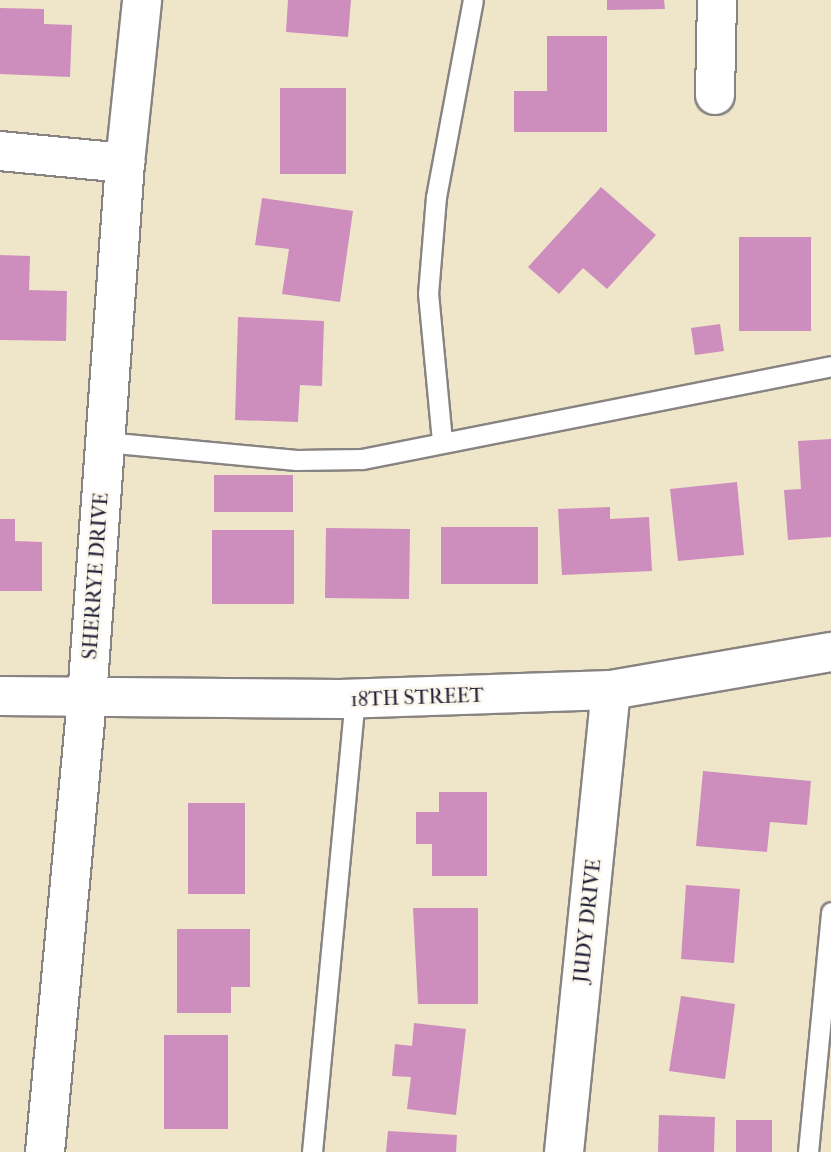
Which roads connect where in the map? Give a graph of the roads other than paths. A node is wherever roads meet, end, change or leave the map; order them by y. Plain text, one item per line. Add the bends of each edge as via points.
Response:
1 (142, 0) edge
2 (473, 0) edge
3 (717, 0) edge
4 (715, 94) dead end
5 (0, 151) edge
6 (125, 163) junction
7 (831, 366) edge
8 (442, 441) junction
9 (105, 442) junction
10 (831, 652) edge
11 (611, 690) junction
12 (0, 695) edge
13 (87, 698) junction
14 (355, 698) junction
15 (831, 912) edge
16 (45, 1152) edge
17 (312, 1152) edge
18 (564, 1152) edge
19 (808, 1152) edge

1 - 6 street, SHERRYE DRIVE
2 - 8 lane via 436,197 428,294
3 - 4 street
5 - 6 street
6 - 9 street, SHERRYE DRIVE
7 - 8 lane
8 - 9 lane via 362,459 296,460
9 - 13 street, SHERRYE DRIVE
10 - 11 street, 18TH STREET
11 - 14 street, 18TH STREET
11 - 18 street, JUDY DRIVE
12 - 13 street, 18TH STREET
13 - 14 street, 18TH STREET
13 - 16 street, SHERRYE DRIVE
14 - 17 lane
15 - 19 lane

